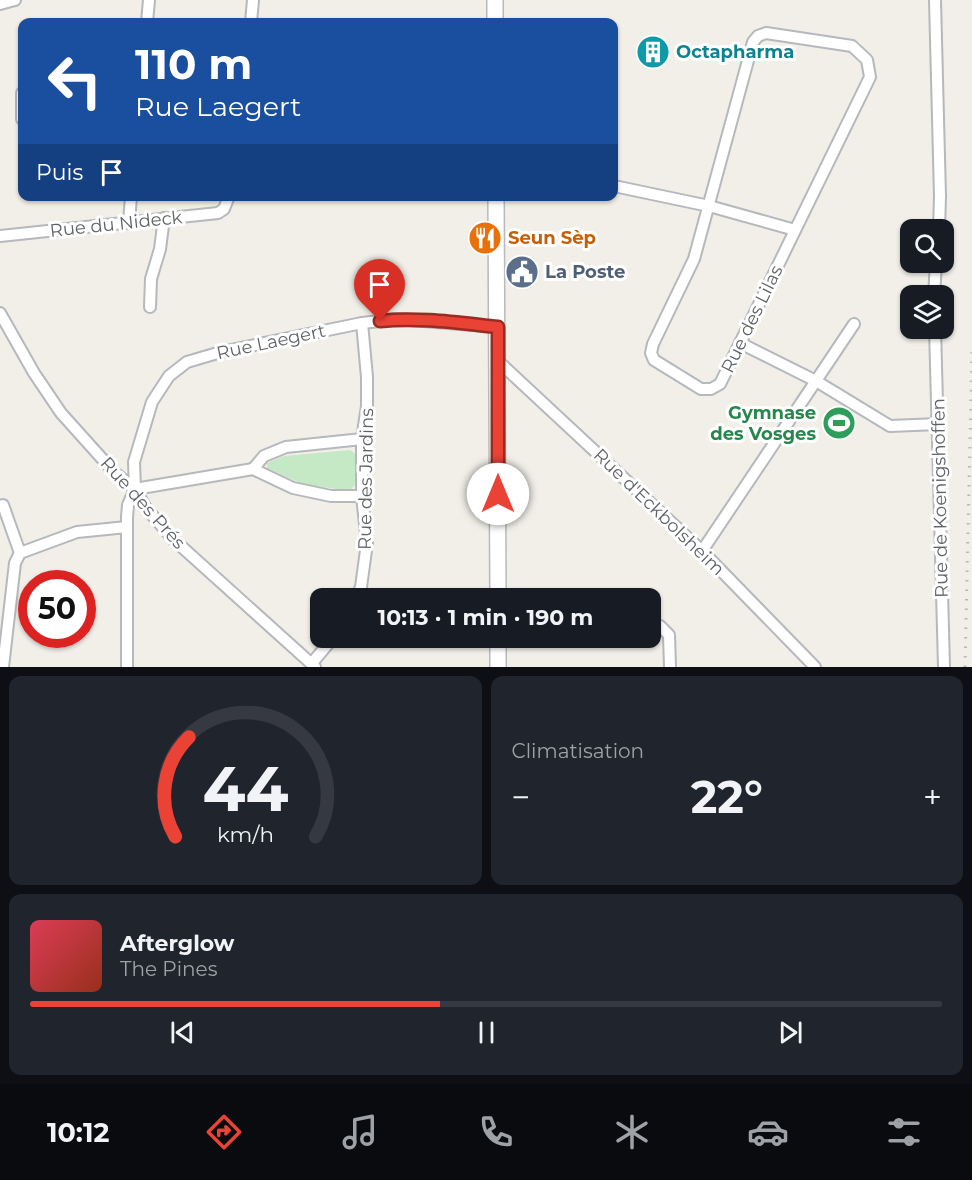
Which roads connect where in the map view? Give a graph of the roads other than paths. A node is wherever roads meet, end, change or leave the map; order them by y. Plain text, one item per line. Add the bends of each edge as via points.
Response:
1 (15, 0) edge
2 (149, 0) edge
3 (253, 0) edge
4 (495, 0) edge
5 (934, 0) edge
6 (0, 4) edge
7 (147, 18) edge
8 (251, 18) edge
9 (495, 18) edge
10 (618, 187) edge
11 (131, 201) edge
12 (228, 201) edge
13 (496, 201) edge
14 (709, 206) junction
15 (164, 218) junction
16 (939, 219) edge
17 (129, 223) junction
18 (795, 230) junction
19 (0, 236) edge
20 (150, 307) dead end
21 (0, 313) edge
22 (362, 323) junction
23 (854, 324) dead end
24 (498, 327) junction
25 (935, 339) edge
26 (740, 343) junction
27 (498, 361) junction
28 (816, 381) junction
29 (939, 424) junction
30 (362, 439) junction
31 (253, 469) junction
32 (135, 489) junction
33 (362, 496) junction
34 (3, 505) dead end
35 (127, 527) junction
36 (702, 551) junction
37 (20, 553) junction
38 (361, 588) edge
39 (498, 588) edge
40 (661, 627) edge
41 (326, 648) edge
42 (498, 648) edge
43 (314, 665) edge
44 (3, 667) edge
45 (126, 667) edge
46 (498, 667) edge
47 (670, 667) edge
48 (815, 667) edge
49 (944, 667) edge

1 - 6 street
2 - 7 street
3 - 8 street
4 - 9 main road
5 - 16 street
10 - 14 street
11 - 17 street
12 - 15 street, Rue du Nideck via 218,213
13 - 24 main road
14 - 18 street
14 - 18 street, Rue des Lilas via 753,42 758,36 766,33 852,46 867,60 870,77
14 - 26 street, Rue des Lilas via 694,260 651,353 654,360 701,389 711,389 720,384
15 - 17 street, Rue du Nideck
15 - 20 street via 151,279
17 - 19 street, Rue du Nideck
18 - 26 street, Rue des Lilas
21 - 32 street, Rue des Prés via 61,413 114,472
22 - 24 street, Rue Laegert via 398,319
22 - 30 street, Rue des Jardins via 367,377
22 - 32 street, Rue Laegert via 187,362 169,376 152,402 134,462
23 - 28 street
24 - 27 main road
25 - 29 street, Rue de Koenigshoffen
26 - 28 street
27 - 36 street, Rue d'Eckbolsheim
27 - 39 main road
28 - 29 street via 891,426
28 - 36 street
29 - 49 street, Rue de Koenigshoffen
30 - 31 street via 286,447 264,456
30 - 33 street, Rue des Jardins
31 - 32 street
31 - 33 street via 293,488 331,496
32 - 35 street, Rue Laegert via 128,505
32 - 43 street, Rue des Prés via 172,539
33 - 38 street, Rue des Jardins via 367,543
34 - 37 street
35 - 37 street via 77,532
35 - 45 street, Rue Laegert
36 - 48 street, Rue d'Eckbolsheim
37 - 44 street via 15,563
40 - 47 street via 669,636
41 - 43 street
42 - 46 main road

